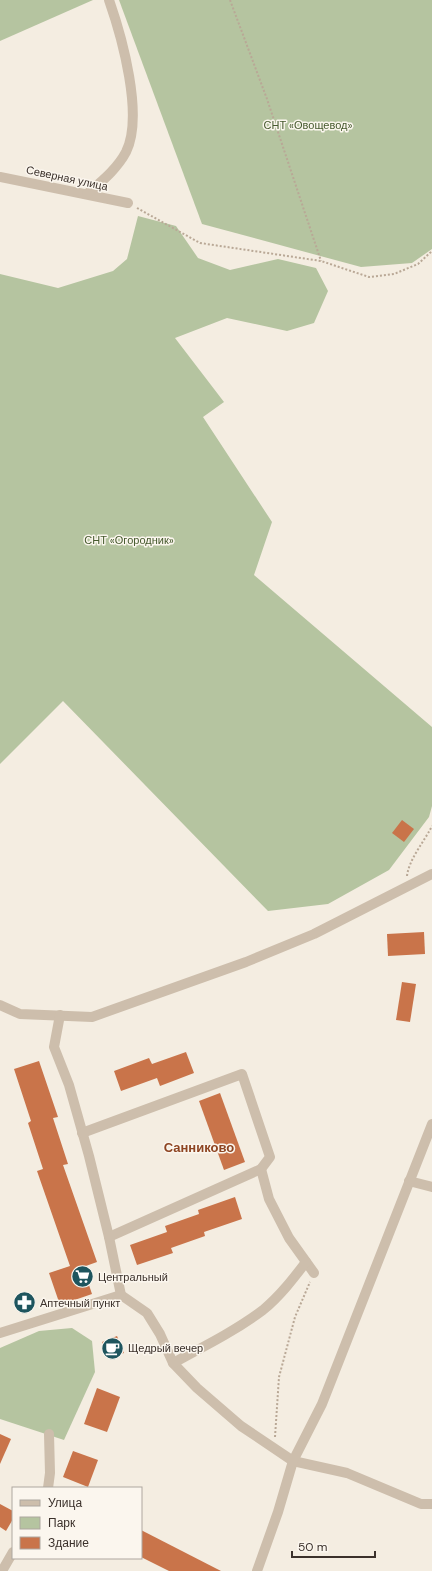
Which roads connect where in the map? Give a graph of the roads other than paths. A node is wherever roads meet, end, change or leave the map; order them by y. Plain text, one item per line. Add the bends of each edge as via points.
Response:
1 (109, 0) edge
2 (0, 177) edge
3 (87, 194) junction
4 (128, 203) road end
5 (432, 874) edge
6 (0, 1005) edge
7 (60, 1015) junction
8 (432, 1124) edge
9 (82, 1133) junction
10 (261, 1169) junction
11 (409, 1181) junction
12 (432, 1187) edge
13 (109, 1237) junction
14 (306, 1262) junction
15 (314, 1273) road end
16 (121, 1295) junction
17 (0, 1333) edge
18 (173, 1363) junction
19 (49, 1434) dead end
20 (293, 1460) junction
21 (48, 1487) edge
22 (432, 1504) edge
23 (12, 1554) edge
24 (2, 1571) edge
25 (258, 1571) edge

1 - 3 street via 130,77 132,125 127,150 117,167
2 - 3 street, Северная улица
3 - 4 street, Северная улица
5 - 7 street via 314,934 246,962 92,1017
6 - 7 street via 20,1014
7 - 9 street via 54,1047 69,1085
8 - 11 street
9 - 10 street via 242,1074 270,1157
9 - 13 street
10 - 13 street
10 - 14 street via 269,1199 289,1238
11 - 12 street
11 - 20 street via 322,1404
13 - 16 street
14 - 15 street
14 - 18 street via 285,1289 263,1309 221,1337
16 - 17 street
16 - 18 street via 147,1313
18 - 20 street via 197,1388 241,1426
19 - 21 street
20 - 22 street via 347,1473 421,1504
20 - 25 street
23 - 24 street

